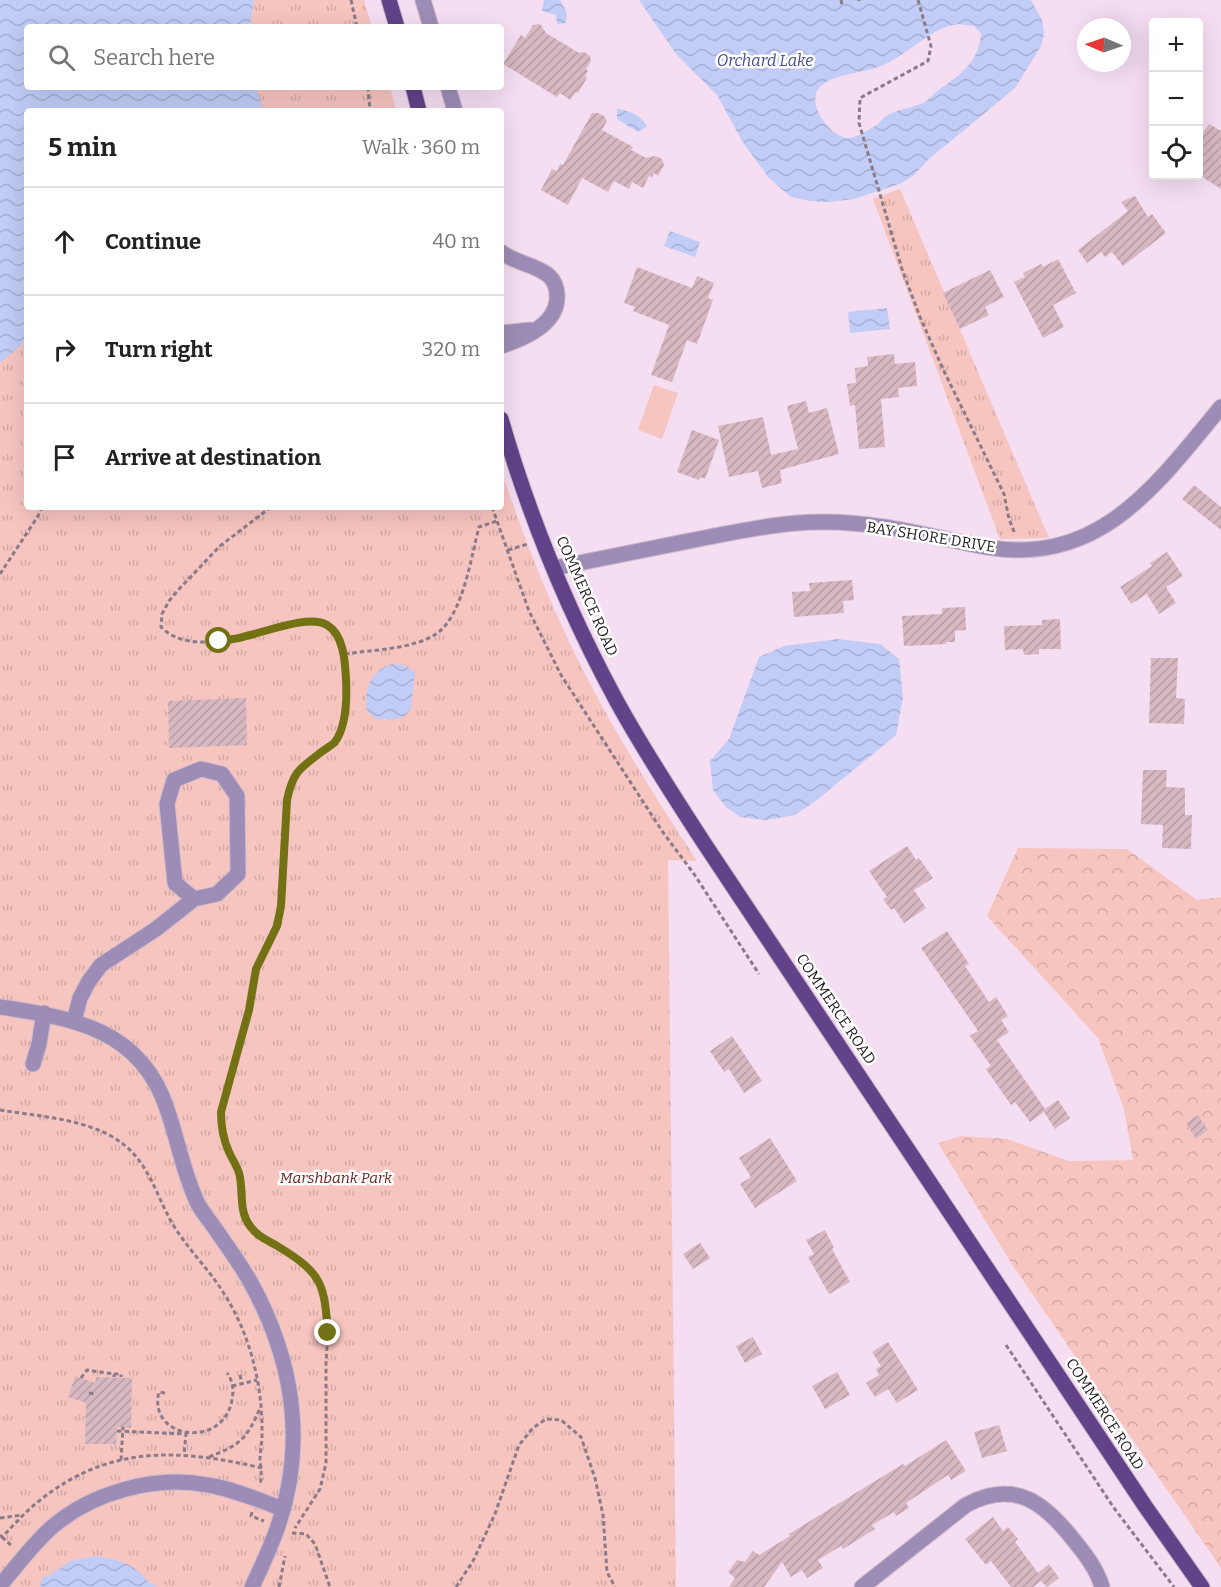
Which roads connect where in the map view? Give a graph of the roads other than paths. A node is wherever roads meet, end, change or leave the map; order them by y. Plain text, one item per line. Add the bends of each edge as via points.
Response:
1 (389, 0) edge
2 (423, 0) edge
3 (396, 24) edge
4 (430, 24) edge
5 (414, 90) edge
6 (449, 90) edge
7 (418, 108) edge
8 (454, 108) edge
9 (504, 254) edge
10 (536, 330) junction
11 (504, 333) edge
12 (504, 345) edge
13 (1221, 407) edge
14 (504, 427) edge
15 (554, 568) junction
16 (194, 899) junction
17 (0, 1006) edge
18 (44, 1013) junction
19 (74, 1021) junction
20 (33, 1064) dead end
21 (283, 1509) junction
22 (4, 1583) edge
23 (252, 1587) edge
24 (862, 1587) edge
25 (1102, 1587) edge
26 (1202, 1587) edge

1 - 3 main road
2 - 4 street
5 - 7 main road
6 - 8 street
9 - 10 street via 544,273 554,282 556,305 549,319
10 - 11 street
10 - 12 street
13 - 15 street, BAY SHORE DRIVE via 1144,495 1088,536 1060,545 1017,550 989,548 908,530 822,522 765,527
14 - 15 main road, COMMERCE ROAD
15 - 26 main road, COMMERCE ROAD via 602,673 664,782 1144,1506
16 - 16 street via 217,894 238,874 237,796 222,774 201,769 174,780 167,804 175,883
16 - 19 street via 101,965 80,998
17 - 18 street
18 - 19 street
18 - 20 street
19 - 21 street via 130,1049 155,1080 199,1206 250,1281 269,1318 285,1362 292,1403 292,1455
21 - 22 street via 209,1485 171,1481 140,1485 79,1508 53,1526
21 - 23 street via 285,1530
24 - 25 street via 966,1506 1004,1494 1016,1494 1042,1506 1060,1522

